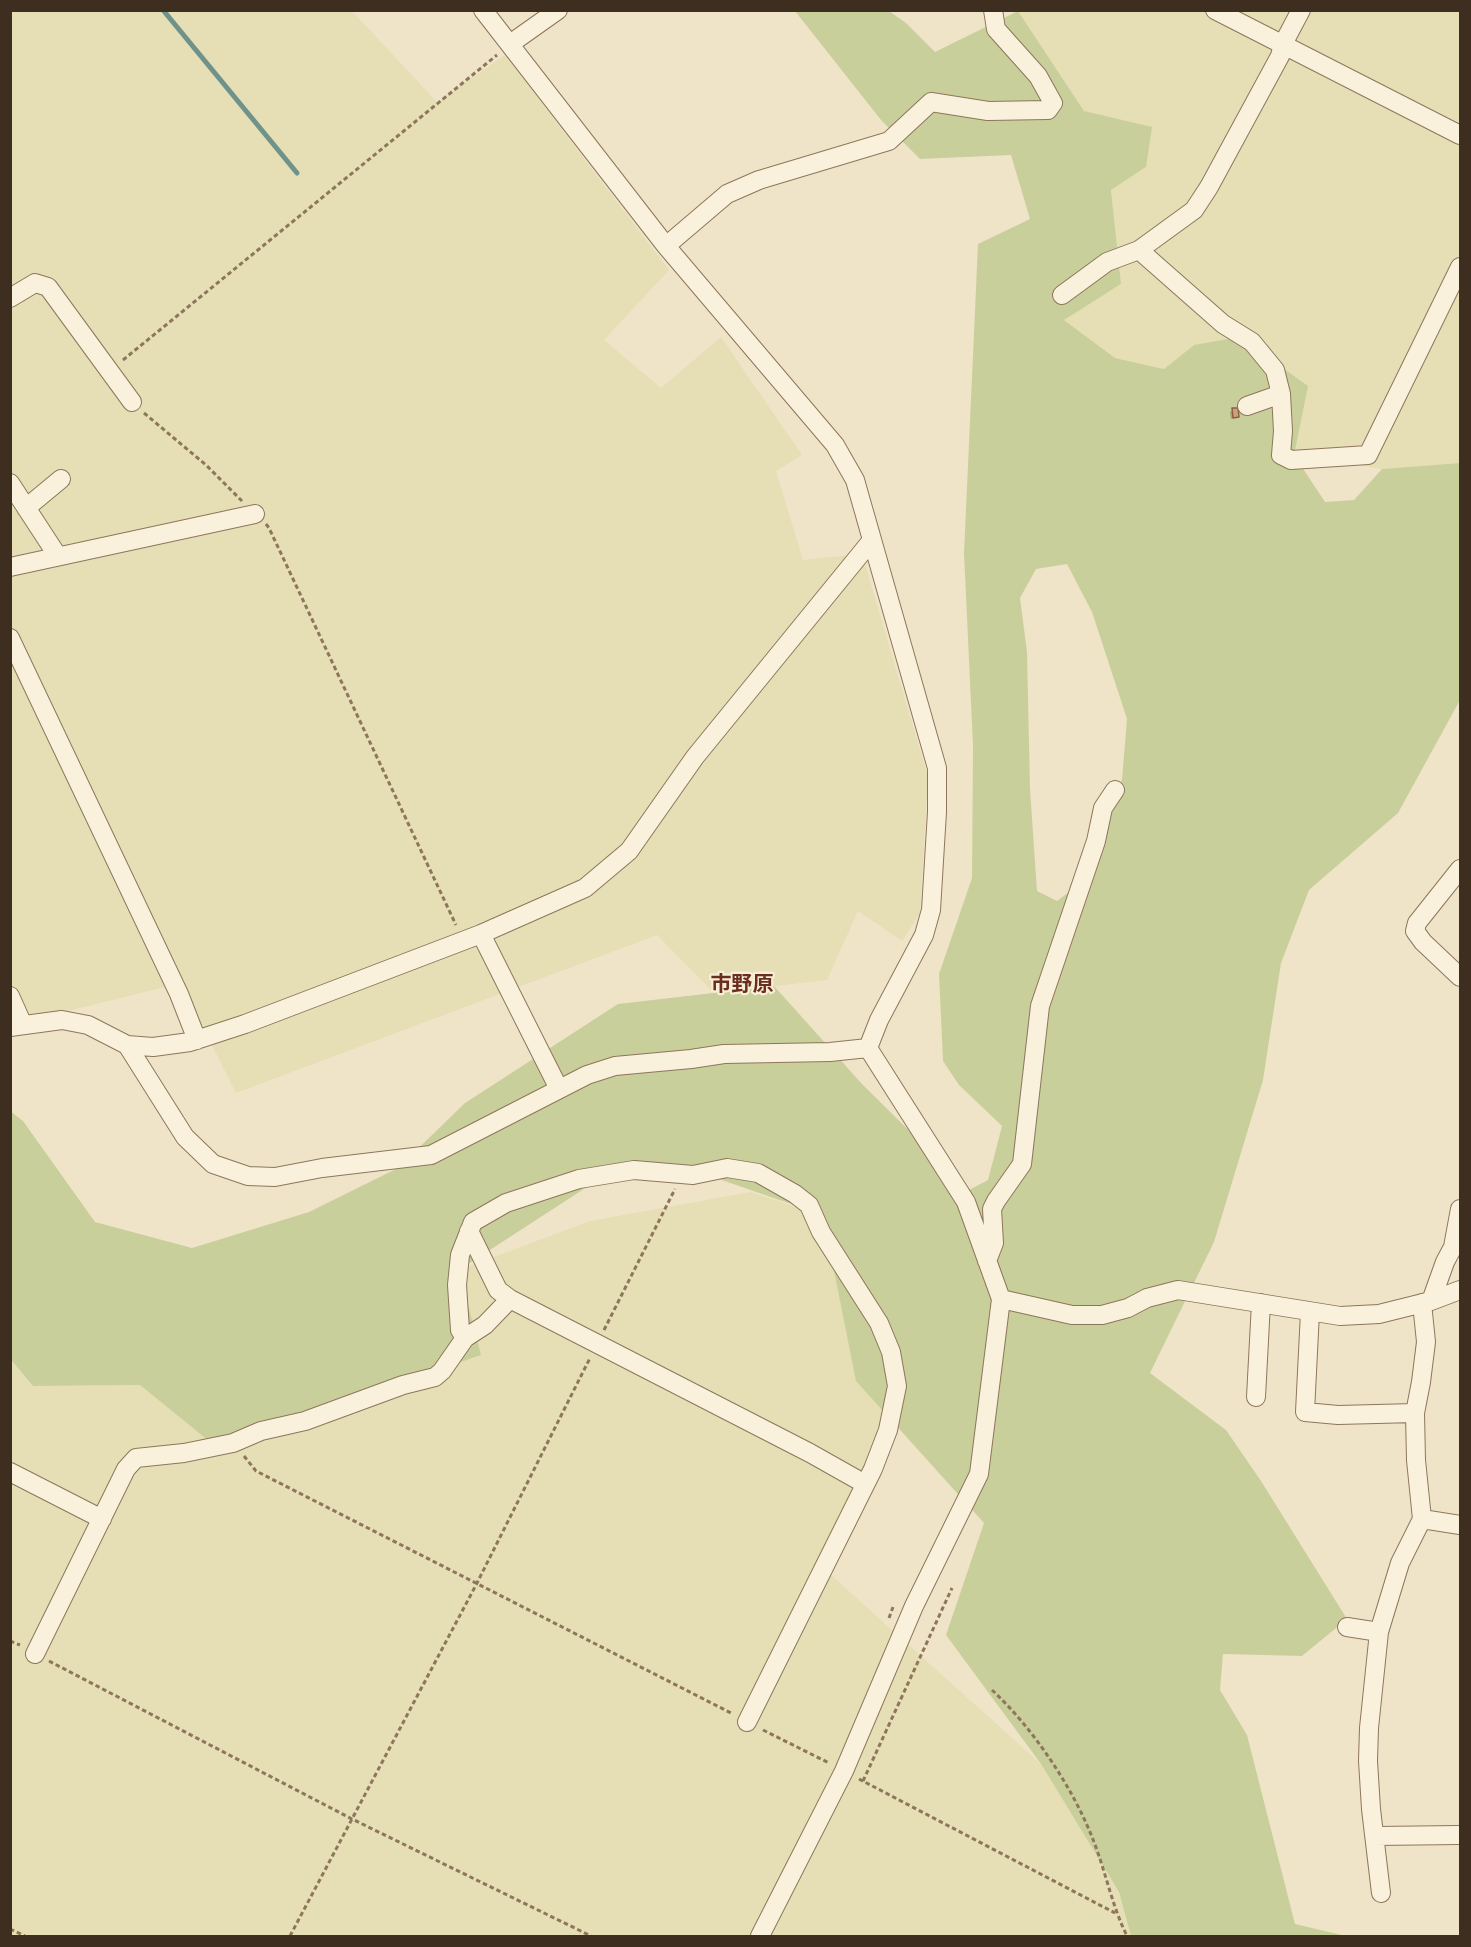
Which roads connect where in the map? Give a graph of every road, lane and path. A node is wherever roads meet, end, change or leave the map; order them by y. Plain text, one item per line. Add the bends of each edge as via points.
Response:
1 (483, 10) edge
2 (558, 10) edge
3 (993, 10) edge
4 (1215, 10) edge
5 (1300, 10) edge
6 (510, 44) junction
7 (1283, 44) junction
8 (1461, 135) edge
9 (666, 246) junction
10 (1139, 250) junction
11 (1461, 267) edge
12 (1062, 295) dead end
13 (10, 298) edge
14 (110, 370) junction
15 (1281, 394) junction
16 (132, 402) joint
17 (1247, 406) dead end
18 (61, 479) dead end
19 (10, 483) edge
20 (27, 508) junction
21 (255, 514) junction
22 (872, 540) junction
23 (57, 555) junction
24 (10, 567) edge
25 (10, 638) edge
26 (1115, 790) dead end
27 (1461, 869) edge
28 (481, 934) junction
29 (463, 940) junction
30 (1461, 977) edge
31 (10, 996) edge
32 (17, 1026) edge
33 (197, 1040) junction
34 (127, 1045) junction
35 (868, 1048) junction
36 (559, 1089) junction
37 (676, 1187) dead end
38 (1461, 1209) edge
39 (470, 1231) junction
40 (987, 1261) junction
41 (1461, 1290) edge
42 (510, 1299) junction
43 (1001, 1299) junction
44 (1426, 1302) junction
45 (1261, 1303) junction
46 (1310, 1312) junction
47 (465, 1338) junction
48 (597, 1345) junction
49 (1256, 1397) dead end
50 (1415, 1413) junction
51 (233, 1443) junction
52 (10, 1472) edge
53 (865, 1484) junction
54 (102, 1519) junction
55 (1422, 1519) junction
56 (1461, 1525) edge
57 (476, 1585) junction
58 (952, 1588) dead end
59 (1347, 1628) dead end
60 (1379, 1632) junction
61 (10, 1641) edge
62 (35, 1654) junction
63 (992, 1690) dead end
64 (747, 1722) junction
65 (844, 1771) junction
66 (863, 1781) junction
67 (352, 1819) junction
68 (1461, 1835) edge
69 (1375, 1836) junction
70 (1381, 1893) dead end
71 (1115, 1913) junction
72 (10, 1929) edge
73 (25, 1936) edge
74 (290, 1936) edge
75 (591, 1936) edge
76 (760, 1936) edge
77 (1127, 1936) edge

1 - 6 street
2 - 6 street
3 - 9 street via 996,30 1038,75 1053,103 1048,110 988,111 931,102 888,141 759,180 727,194
4 - 7 street
5 - 7 street
6 - 9 street
6 - 14 path
7 - 8 street
7 - 10 street via 1280,56 1194,210
9 - 22 street via 835,445 855,480
10 - 12 street via 1107,262
10 - 15 street via 1222,324 1252,342 1275,370
11 - 15 street via 1368,455 1291,460 1281,455
13 - 14 street via 35,283 48,287
14 - 16 street
15 - 17 street
16 - 21 path via 206,465
18 - 20 street
19 - 20 street
20 - 23 street
21 - 23 street
21 - 29 path via 269,528
22 - 28 street via 695,757 629,851 585,888
22 - 35 street via 937,768 937,801 931,910 924,935
23 - 24 street
25 - 33 street via 179,994
26 - 40 street via 1103,808 1096,842 1040,1006 1022,1164 993,1209 994,1243
27 - 30 street via 1415,931
28 - 29 street
28 - 36 street
29 - 33 street
31 - 32 street
32 - 34 street via 62,1020 88,1025
33 - 34 street via 153,1047
34 - 36 street via 185,1137 213,1164 248,1176 275,1177 431,1155
35 - 36 street via 724,1054 615,1066
35 - 40 street via 966,1202
37 - 48 path
38 - 44 street via 1452,1247
39 - 42 street via 498,1290
39 - 47 street via 460,1255 457,1285 460,1330
39 - 53 street via 473,1222 506,1203 579,1179 634,1170 693,1175 727,1168 758,1173 795,1194 809,1205 821,1232 879,1323 891,1352 897,1386 888,1430
40 - 43 street
41 - 44 street
42 - 47 street via 485,1325
42 - 48 street
43 - 45 street via 1072,1315 1102,1315 1178,1290
43 - 65 street via 979,1474 914,1606
44 - 46 street via 1379,1314 1340,1316
44 - 50 street via 1426,1342
45 - 46 street
45 - 49 street
46 - 50 street via 1305,1412
47 - 51 street via 435,1377
48 - 53 street
48 - 57 path
50 - 55 street
51 - 54 street via 136,1458 126,1469
51 - 57 path via 256,1471
52 - 54 street
53 - 64 street
54 - 62 street
55 - 56 street
55 - 60 street via 1400,1563
57 - 64 path
57 - 67 path
58 - 66 path
59 - 60 street
60 - 69 street via 1368,1761
61 - 62 path
62 - 67 path
63 - 71 path via 1041,1746 1076,1804 1096,1848
64 - 65 path
65 - 66 path
65 - 76 street
66 - 71 path
67 - 74 path
67 - 75 path
68 - 69 street
69 - 70 street
71 - 77 path
72 - 73 path

